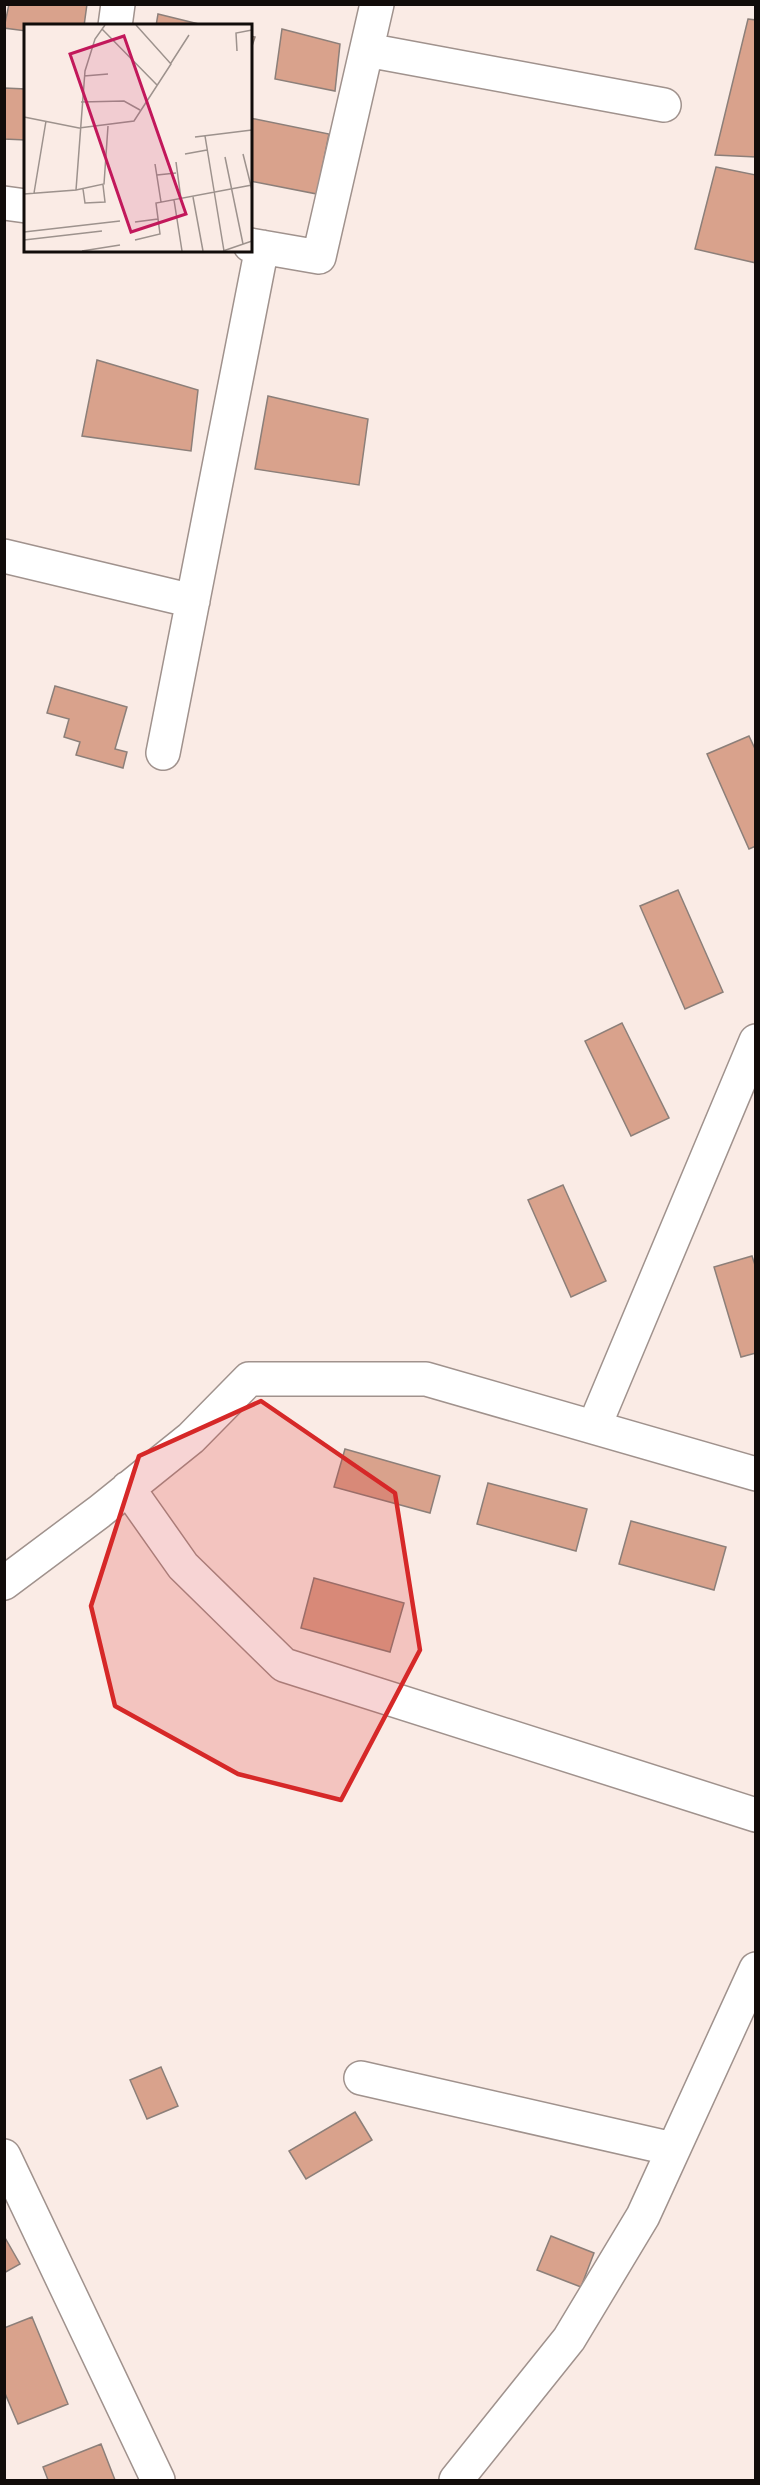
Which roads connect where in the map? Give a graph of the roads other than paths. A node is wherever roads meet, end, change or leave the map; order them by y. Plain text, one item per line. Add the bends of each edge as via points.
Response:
1 (118, 4) edge
2 (377, 4) edge
3 (115, 24) edge
4 (366, 50) junction
5 (664, 105) dead end
6 (4, 202) edge
7 (24, 206) edge
8 (256, 246) edge
9 (4, 556) edge
10 (193, 601) junction
11 (163, 753) dead end
12 (756, 1041) edge
13 (594, 1427) junction
14 (756, 1474) edge
15 (128, 1488) junction
16 (4, 1583) edge
17 (756, 1815) edge
18 (756, 1969) edge
19 (361, 2079) dead end
20 (673, 2150) junction
21 (4, 2156) edge
22 (158, 2481) edge
23 (456, 2481) edge

1 - 3 street
2 - 4 street
4 - 5 street
4 - 8 street via 319,257
6 - 7 street
8 - 10 street
9 - 10 street
10 - 11 street
12 - 13 street
13 - 14 street
13 - 15 street via 426,1379 249,1379 191,1438
15 - 16 street
15 - 17 street via 183,1566 284,1665
18 - 20 street
19 - 20 street
20 - 23 street via 643,2216 569,2339
21 - 22 street

